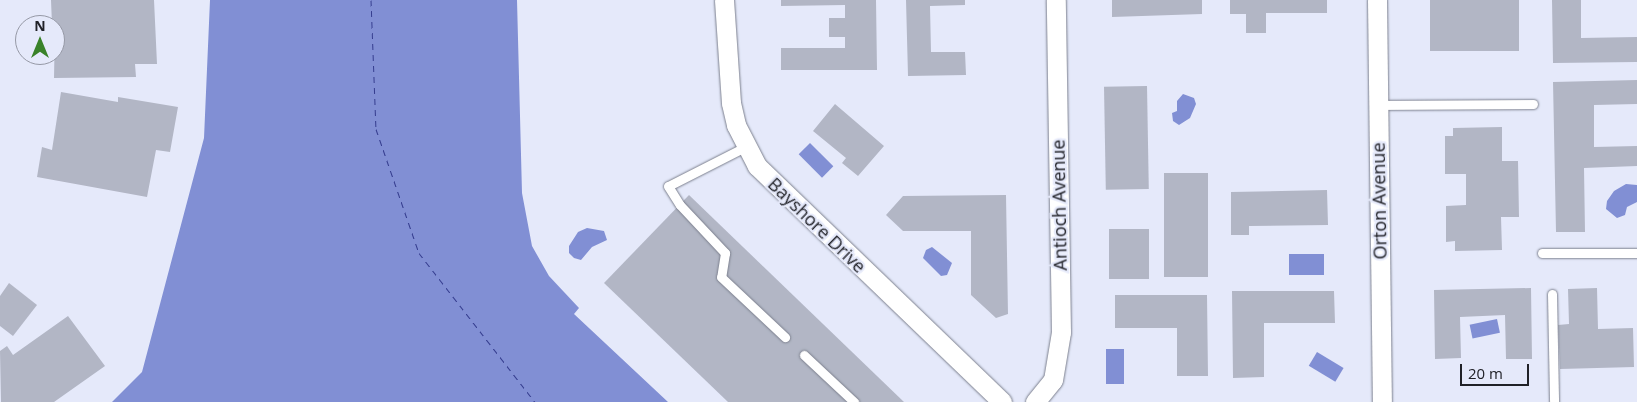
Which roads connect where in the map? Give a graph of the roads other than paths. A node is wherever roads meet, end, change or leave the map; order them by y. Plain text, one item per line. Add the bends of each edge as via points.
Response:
1 (724, 0) edge
2 (1056, 0) edge
3 (1377, 0) edge
4 (1533, 104) dead end
5 (1378, 105) junction
6 (745, 147) junction
7 (1542, 253) dead end
8 (1637, 253) edge
9 (1552, 294) dead end
10 (785, 337) dead end
11 (804, 356) dead end
12 (996, 400) edge
13 (854, 402) edge
14 (1035, 402) edge
15 (1382, 402) edge
16 (1554, 402) edge

1 - 6 street, Bayshore Drive via 727,76 736,125
2 - 14 street, Antioch Avenue via 1061,332 1053,380
3 - 5 street, Orton Avenue
4 - 5 lane
5 - 15 street, Orton Avenue
6 - 10 lane via 668,186 680,204 725,253 721,277
6 - 12 street, Bayshore Drive via 770,182
7 - 8 lane
9 - 16 lane
11 - 13 lane

